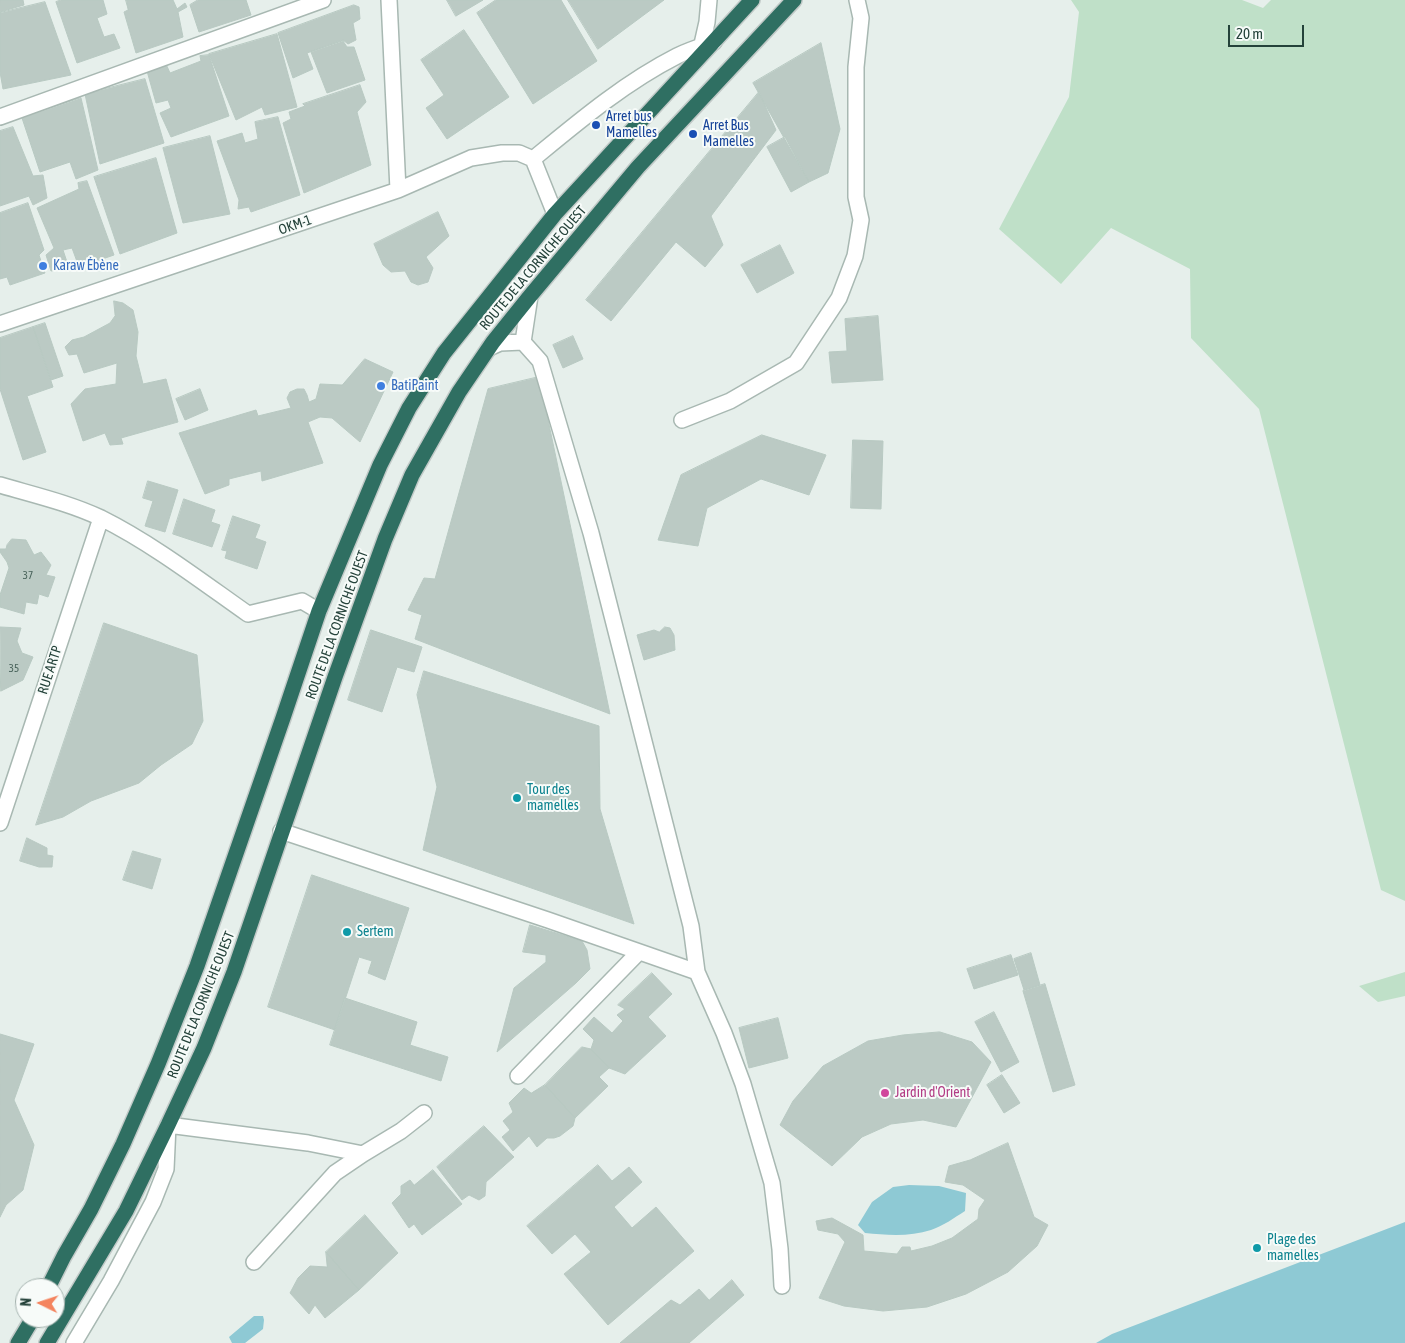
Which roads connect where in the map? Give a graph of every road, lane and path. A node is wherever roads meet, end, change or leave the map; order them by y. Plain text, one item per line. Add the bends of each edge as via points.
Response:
1 (323, 0) edge
2 (389, 0) edge
3 (709, 0) edge
4 (752, 0) edge
5 (794, 0) edge
6 (857, 0) edge
7 (704, 50) junction
8 (0, 117) edge
9 (532, 159) junction
10 (398, 190) junction
11 (555, 214) junction
12 (530, 296) junction
13 (0, 324) edge
14 (523, 342) junction
15 (489, 348) junction
16 (682, 420) dead end
17 (0, 485) edge
18 (101, 518) junction
19 (319, 611) junction
20 (0, 823) edge
21 (282, 831) junction
22 (638, 953) junction
23 (697, 972) junction
24 (518, 1076) dead end
25 (424, 1113) dead end
26 (168, 1125) junction
27 (363, 1154) junction
28 (254, 1262) dead end
29 (53, 1278) edge
30 (782, 1286) dead end
31 (86, 1324) junction
32 (28, 1328) edge
33 (18, 1343) edge
34 (47, 1343) edge
35 (74, 1343) edge
36 (86, 1343) edge

1 - 8 street
2 - 10 street
3 - 7 street
4 - 7 highway, ROUTE DE LA CORNICHE OUEST
5 - 12 highway, ROUTE DE LA CORNICHE OUEST via 638,167
6 - 16 street via 861,18 856,67 856,197 861,220 855,256 839,298 796,363 730,401
7 - 9 street via 678,55 634,81
7 - 11 highway, ROUTE DE LA CORNICHE OUEST
9 - 10 street, OKM-1 via 518,153 471,158
9 - 11 street
10 - 13 street, OKM-1
11 - 19 highway, ROUTE DE LA CORNICHE OUEST via 444,353 410,408 380,465
12 - 14 street
12 - 15 highway, ROUTE DE LA CORNICHE OUEST
14 - 15 street via 500,343
14 - 23 street via 540,361 591,532 691,926
15 - 21 highway, ROUTE DE LA CORNICHE OUEST via 458,392 412,475 385,539
17 - 18 street via 70,505
18 - 19 street via 143,542 248,614 302,601
18 - 20 street, RUE ARTP
19 - 29 highway, ROUTE DE LA CORNICHE OUEST via 197,966 158,1064 103,1185
21 - 22 street
21 - 26 highway, ROUTE DE LA CORNICHE OUEST via 234,972 204,1048
22 - 23 street
22 - 24 street
23 - 30 street via 740,1075 772,1182
25 - 27 street
26 - 27 street via 308,1143
26 - 31 street via 166,1169 153,1202
26 - 34 highway, ROUTE DE LA CORNICHE OUEST via 126,1211
27 - 28 street via 335,1173
31 - 35 street
31 - 36 street
32 - 33 highway

